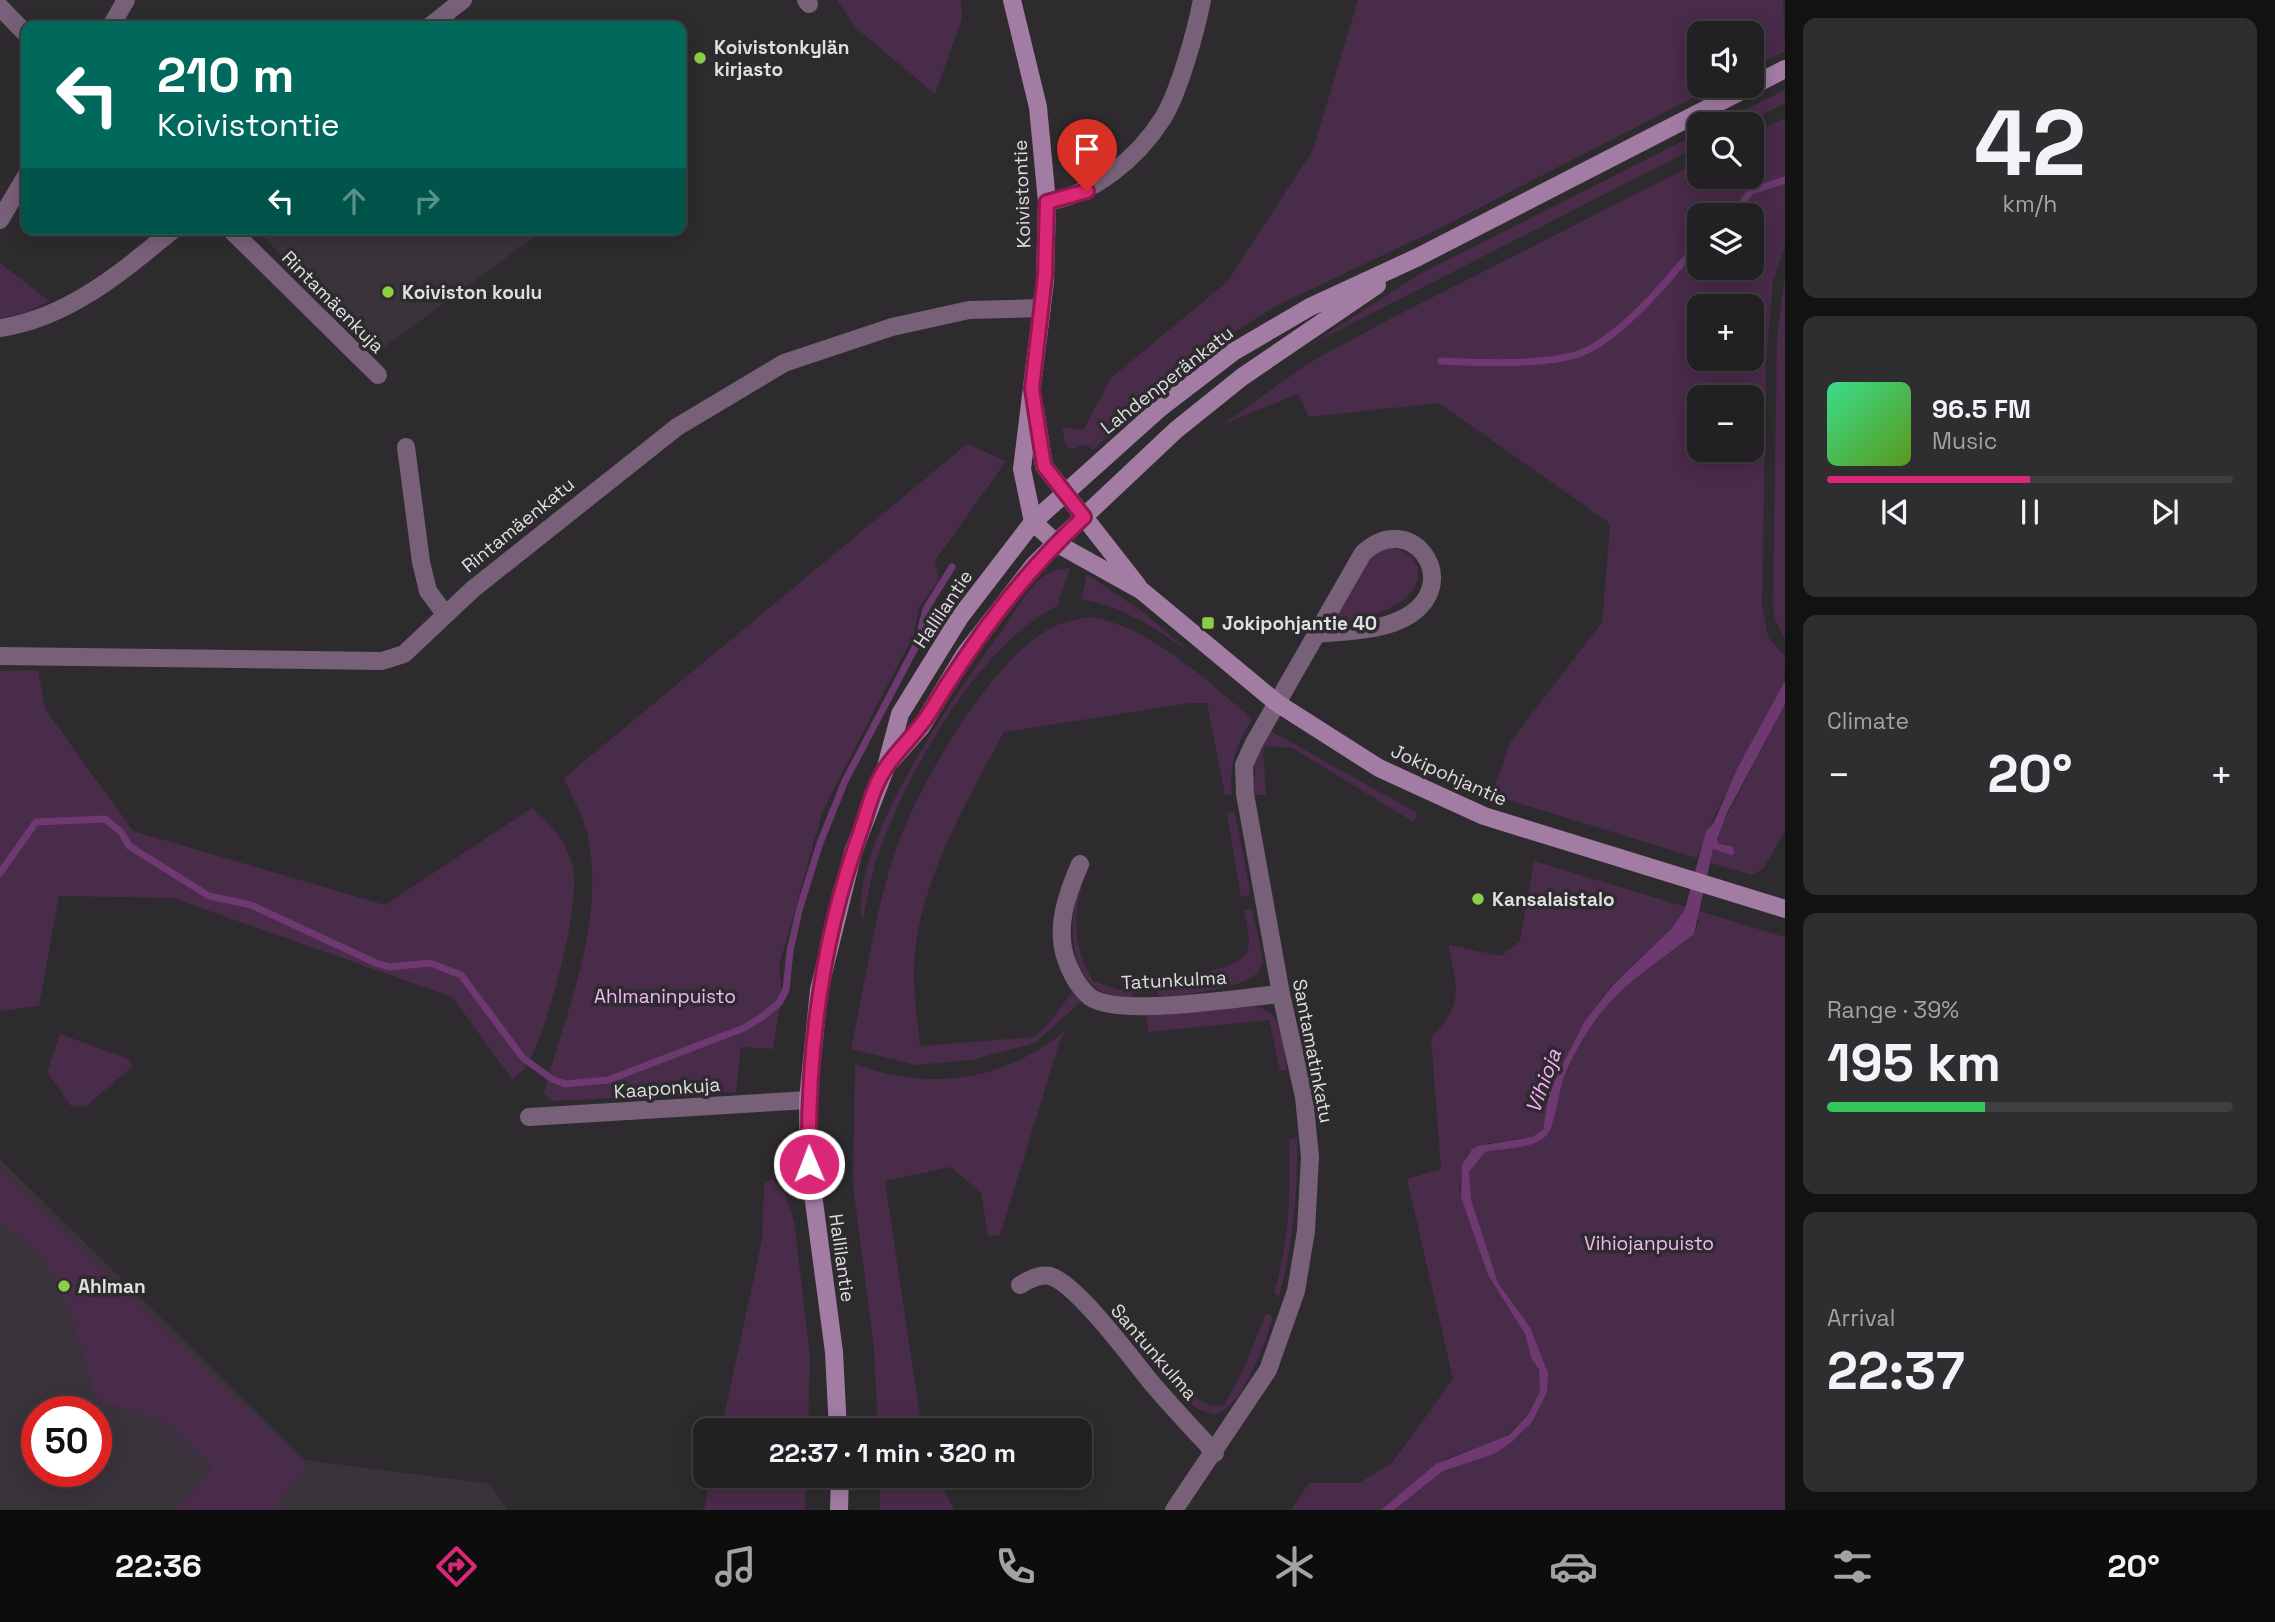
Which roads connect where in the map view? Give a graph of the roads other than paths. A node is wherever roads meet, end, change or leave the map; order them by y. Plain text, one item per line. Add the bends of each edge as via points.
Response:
1 (126, 0) edge
2 (463, 0) edge
3 (1012, 0) edge
4 (1202, 0) edge
5 (0, 7) edge
6 (114, 21) edge
7 (436, 21) edge
8 (21, 29) edge
9 (1785, 69) edge
10 (1764, 80) edge
11 (1729, 98) edge
12 (21, 184) edge
13 (1047, 202) junction
14 (0, 220) edge
15 (167, 235) edge
16 (236, 235) edge
17 (1418, 257) junction
18 (1042, 308) junction
19 (0, 328) edge
20 (378, 375) dead end
21 (1032, 389) junction
22 (407, 447) dead end
23 (1065, 494) junction
24 (1084, 517) junction
25 (1033, 522) junction
26 (1056, 543) junction
27 (1143, 591) junction
28 (445, 614) junction
29 (1317, 634) junction
30 (0, 656) edge
31 (1277, 703) junction
32 (886, 766) junction
33 (1080, 864) dead end
34 (1785, 909) edge
35 (1281, 994) junction
36 (808, 1100) junction
37 (528, 1117) dead end
38 (1020, 1285) dead end
39 (837, 1418) edge
40 (1215, 1453) junction
41 (840, 1488) edge
42 (839, 1510) edge
43 (1174, 1510) edge

1 - 6 street
2 - 7 street
3 - 13 main road, Koivistontie via 1038,107
4 - 13 street via 1195,34 1163,118 1121,165 1087,191
5 - 8 street
9 - 10 main road, Lahdenperänkatu
11 - 17 main road, Lahdenperänkatu
12 - 14 street
13 - 18 main road, Koivistontie
15 - 19 street via 68,307 42,319
16 - 20 street, Rintamäenkuja
17 - 23 main road, Lahdenperänkatu via 1310,307 1233,352 1160,408
17 - 24 main road, Lahdenperänkatu via 1241,377 1176,430
18 - 21 main road, Koivistontie
18 - 28 street, Rintamäenkatu via 969,310 892,327 785,363 677,427
21 - 23 main road, Koivistontie via 1044,466
21 - 25 main road, Koivistontie via 1022,469
22 - 28 street via 421,562 428,591
23 - 24 main road, Koivistontie
23 - 25 main road, Hallilantie
24 - 26 main road, Hallilantie
24 - 27 main road, Jokipohjantie
25 - 26 main road
25 - 32 main road, Hallilantie via 960,617 900,715
26 - 27 main road, Jokipohjantie
26 - 32 main road, Hallilantie via 965,654 921,727
27 - 31 main road, Jokipohjantie
28 - 30 street, Rintamäenkatu via 404,654 382,661
29 - 29 street, Santamatinkatu via 1345,581 1372,545 1393,539 1425,553 1431,586 1409,615 1373,627
29 - 31 street, Santamatinkatu
31 - 34 main road, Jokipohjantie via 1368,761 1484,816
31 - 35 street, Santamatinkatu via 1247,758 1244,776
32 - 36 main road, Hallilantie via 853,852 828,945 811,1048
33 - 35 street, Tatunkulma via 1067,893 1062,935 1073,978 1091,998 1135,1008
35 - 40 street, Santamatinkatu via 1304,1097 1310,1157 1303,1262 1288,1320 1268,1370
36 - 37 street, Kaaponkuja
36 - 39 main road, Hallilantie via 811,1188 834,1352
38 - 40 street, Santunkulma via 1050,1276 1069,1290 1116,1335 1150,1381
40 - 43 street, Santamatinkatu
41 - 42 main road

